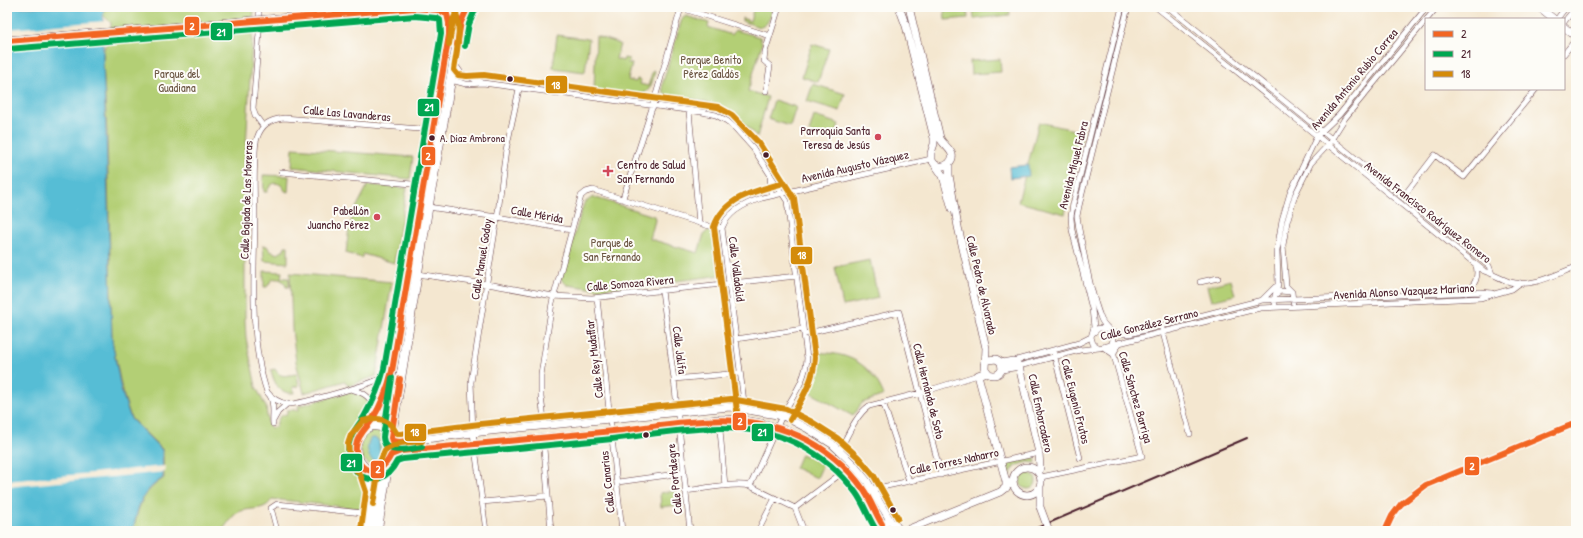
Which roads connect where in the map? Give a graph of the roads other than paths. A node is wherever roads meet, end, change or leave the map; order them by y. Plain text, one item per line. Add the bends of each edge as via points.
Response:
1 (259, 7) edge
2 (353, 7) edge
3 (779, 7) edge
4 (900, 7) edge
5 (909, 7) edge
6 (1122, 7) edge
7 (1128, 7) edge
8 (1156, 7) edge
9 (1168, 7) edge
10 (1427, 7) edge
11 (1436, 7) edge
12 (1539, 7) edge
13 (1566, 7) edge
14 (467, 8) edge
15 (1574, 9) edge
16 (440, 10) edge
17 (1427, 18) edge
18 (1553, 18) edge
19 (1558, 18) edge
20 (1425, 20) edge
21 (1565, 21) edge
22 (1565, 29) edge
23 (7, 35) edge
24 (449, 35) junction
25 (770, 36) junction
26 (1576, 38) edge
27 (7, 41) edge
28 (1565, 53) edge
29 (454, 62) junction
30 (451, 80) junction
31 (461, 83) junction
32 (483, 83) junction
33 (519, 89) junction
34 (1535, 90) edge
35 (766, 91) dead end
36 (448, 98) junction
37 (653, 105) junction
38 (689, 111) junction
39 (1329, 125) junction
40 (263, 126) junction
41 (432, 130) junction
42 (1337, 131) junction
43 (1322, 132) junction
44 (1317, 136) junction
45 (1332, 140) junction
46 (1314, 143) junction
47 (1328, 145) junction
48 (946, 146) junction
49 (933, 150) junction
50 (1322, 151) junction
51 (931, 159) junction
52 (949, 163) junction
53 (936, 165) junction
54 (281, 172) dead end
55 (770, 173) junction
56 (1299, 180) junction
57 (423, 185) junction
58 (782, 192) junction
59 (771, 195) junction
60 (1402, 197) junction
61 (623, 198) junction
62 (428, 207) junction
63 (498, 217) junction
64 (699, 223) junction
65 (958, 227) junction
66 (722, 228) junction
67 (571, 230) junction
68 (413, 242) junction
69 (1277, 250) junction
70 (1283, 251) junction
71 (1476, 265) junction
72 (1576, 267) edge
73 (417, 274) junction
74 (1492, 274) junction
75 (797, 276) junction
76 (1218, 278) dead end
77 (729, 282) junction
78 (1200, 282) dead end
79 (1520, 283) junction
80 (486, 284) junction
81 (1278, 284) junction
82 (1286, 284) junction
83 (662, 291) junction
84 (1292, 292) junction
85 (1466, 293) junction
86 (1495, 294) junction
87 (553, 296) junction
88 (597, 298) junction
89 (1273, 298) junction
90 (1293, 299) junction
91 (1262, 300) junction
92 (1294, 306) junction
93 (1277, 307) junction
94 (1285, 307) joint
95 (1161, 326) junction
96 (1108, 329) junction
97 (804, 331) junction
98 (1162, 332) junction
99 (1113, 334) junction
100 (1092, 335) junction
101 (736, 338) junction
102 (1120, 342) junction
103 (1110, 344) junction
104 (1101, 347) junction
105 (986, 348) junction
106 (1053, 350) junction
107 (1113, 354) junction
108 (1054, 356) junction
109 (1013, 361) junction
110 (394, 362) junction
111 (985, 362) junction
112 (1000, 364) junction
113 (1022, 368) junction
114 (986, 372) junction
115 (740, 373) junction
116 (978, 375) junction
117 (674, 379) junction
118 (350, 389) junction
119 (920, 393) junction
120 (270, 396) junction
121 (883, 402) junction
122 (287, 404) junction
123 (374, 405) dead end
124 (745, 410) junction
125 (677, 412) junction
126 (783, 416) junction
127 (611, 419) junction
128 (719, 419) junction
129 (1576, 423) edge
130 (678, 424) junction
131 (545, 426) junction
132 (777, 427) junction
133 (366, 428) junction
134 (612, 431) junction
135 (473, 433) junction
136 (1190, 434) dead end
137 (543, 437) junction
138 (392, 439) junction
139 (475, 445) junction
140 (840, 450) junction
141 (1039, 453) junction
142 (391, 455) junction
143 (1080, 458) dead end
144 (1001, 461) junction
145 (388, 464) junction
146 (367, 470) junction
147 (846, 470) junction
148 (683, 473) junction
149 (941, 475) junction
150 (1040, 475) junction
151 (1014, 479) junction
152 (910, 481) junction
153 (618, 482) junction
154 (725, 486) junction
155 (750, 486) junction
156 (1040, 487) junction
157 (873, 489) junction
158 (1003, 490) junction
159 (685, 491) junction
160 (1018, 491) junction
161 (1027, 495) junction
162 (548, 496) junction
163 (775, 498) junction
164 (482, 502) junction
165 (1040, 507) junction
166 (795, 508) junction
167 (372, 514) junction
168 (891, 522) junction
169 (880, 528) edge
170 (278, 531) edge
171 (369, 531) edge
172 (377, 531) edge
173 (486, 531) edge
174 (551, 531) edge
175 (622, 531) edge
176 (690, 531) edge
177 (758, 531) edge
178 (804, 531) edge
179 (900, 531) edge
180 (904, 531) edge
181 (1049, 531) edge
182 (1385, 531) edge

1 - 40 street, Calle Bajada de Las Moreras via 253,108
2 - 23 highway
3 - 25 street
4 - 49 main road via 932,131
5 - 48 main road via 938,132
6 - 100 street, Avenida Miguel Fabra via 1070,217 1092,309
7 - 96 street, Avenida Miguel Fabra via 1077,216 1097,306
8 - 44 street, Avenida Francisco Rodríguez Romero
9 - 43 street, Avenida Francisco Rodríguez Romero
10 - 39 street, Avenida Antonio Rubio Correa
11 - 17 street, Avenida Antonio Rubio Correa
12 - 18 main road
13 - 19 street
14 - 16 highway via 456,13
14 - 29 highway via 461,22
15 - 21 street
16 - 24 highway via 449,22
16 - 27 highway, bridge via 415,8
20 - 42 street, Avenida Antonio Rubio Correa
22 - 26 main road
24 - 30 highway via 451,43 446,72
24 - 41 highway
25 - 35 street via 764,61 770,66
25 - 37 street via 681,8
26 - 28 street
29 - 30 highway
29 - 32 street via 461,73
30 - 31 street
30 - 36 highway
31 - 32 street
31 - 36 street via 453,88
32 - 33 street
33 - 37 street
33 - 63 street, Calle Manuel Godoy via 506,150
34 - 60 street via 1464,177 1435,155
36 - 62 highway
37 - 38 street
37 - 61 street
38 - 55 street via 716,116 727,121 748,142
38 - 64 street
39 - 42 street
39 - 43 street, Avenida Antonio Rubio Correa
40 - 41 street, Calle Las Lavanderas via 272,120 284,118
40 - 120 street, Calle Bajada de Las Moreras via 256,140 254,170 255,331 265,387
41 - 57 highway
42 - 45 street, Avenida Antonio Rubio Correa
43 - 44 street, Avenida Antonio Rubio Correa
43 - 45 street, Avenida Francisco Rodríguez Romero
44 - 46 street, Avenida Antonio Rubio Correa
44 - 47 street, Avenida Francisco Rodríguez Romero
45 - 47 street, Avenida Antonio Rubio Correa
45 - 60 street, Avenida Francisco Rodríguez Romero
46 - 50 street
46 - 56 street, Avenida Antonio Rubio Correa
47 - 50 street, Avenida Antonio Rubio Correa
47 - 71 street, Avenida Francisco Rodríguez Romero
48 - 49 main road via 937,146
48 - 52 main road via 952,155
49 - 51 main road
50 - 56 street, Avenida Antonio Rubio Correa
51 - 53 main road
51 - 58 street, Avenida Augusto Vázquez
52 - 53 main road via 944,166
52 - 65 main road, Calle Pedro de Alvarado
53 - 65 main road, Calle Pedro de Alvarado via 943,176
54 - 57 street
55 - 58 street
55 - 59 street
56 - 69 street, Avenida Antonio Rubio Correa via 1290,193
56 - 70 street, Avenida Antonio Rubio Correa via 1287,222
57 - 68 highway
58 - 59 street, Calle Valladolid
58 - 75 street via 787,201
59 - 66 street, Calle Valladolid via 747,202 732,213
60 - 74 street, Avenida Francisco Rodríguez Romero via 1489,266
61 - 64 street
61 - 67 street via 593,190 586,192 581,196
62 - 63 street, Calle Mérida
62 - 68 highway via 422,211 418,233
62 - 73 highway
63 - 67 street, Calle Mérida
63 - 80 street, Calle Manuel Godoy
64 - 66 street
65 - 105 main road, Calle Pedro de Alvarado
66 - 77 street, Calle Valladolid
67 - 87 street
68 - 110 highway
69 - 70 street
69 - 81 street, Avenida Antonio Rubio Correa
70 - 82 street, Avenida Antonio Rubio Correa
71 - 74 street, Avenida Francisco Rodríguez Romero via 1484,272
71 - 85 street, Avenida Alonso Vazquez Mariano via 1478,275
72 - 79 street via 1546,278
73 - 80 street, Calle Somoza Rivera
73 - 138 highway
74 - 79 street via 1510,282
75 - 77 street, Calle Somoza Rivera
75 - 97 street
76 - 78 street
77 - 83 street, Calle Somoza Rivera
77 - 101 street, Calle Valladolid
79 - 86 street via 1512,289
80 - 87 street, Calle Somoza Rivera
80 - 135 street, Calle Manuel Godoy via 471,382
81 - 82 street
81 - 89 street, Avenida Antonio Rubio Correa
81 - 91 street
82 - 84 street
83 - 88 street, Calle Somoza Rivera
83 - 117 street, Calle Jalifa
84 - 89 street, Calle González Serrano via 1283,290
84 - 90 street
85 - 86 street, Avenida Alonso Vazquez Mariano
85 - 90 street, Avenida Alonso Vazquez Mariano
86 - 92 street, Avenida Alonso Vazquez Mariano via 1480,298
87 - 88 street, Calle Somoza Rivera
87 - 131 street via 541,375
88 - 127 street, Calle Rey Mudaffar
89 - 90 street, Avenida Alonso Vazquez Mariano
89 - 91 street, Calle González Serrano
89 - 93 street
90 - 92 street
91 - 95 street, Calle González Serrano
92 - 94 street, Avenida Alonso Vazquez Mariano
93 - 94 street, Calle González Serrano
93 - 98 street, Calle González Serrano via 1240,312
95 - 98 street
95 - 99 street, Calle González Serrano via 1129,334
96 - 99 street, Avenida Miguel Fabra
96 - 100 street, Calle González Serrano via 1099,328
97 - 101 street
97 - 119 street, Calle Hernándo de Soto via 899,312
97 - 126 street via 806,368
98 - 102 street, Calle González Serrano
98 - 136 street
99 - 103 street
100 - 104 street via 1093,344
100 - 106 street, Calle González Serrano via 1079,343
101 - 115 street, Calle Valladolid
102 - 103 street, Calle González Serrano
102 - 107 street
103 - 104 street, Calle González Serrano
103 - 107 street, Calle Sánchez Barriga
104 - 107 street
104 - 108 street, Calle González Serrano
105 - 111 main road, Calle Pedro de Alvarado
105 - 112 main road, Calle Pedro de Alvarado
106 - 108 street, Calle Eugenio Frutos
106 - 109 street, Calle González Serrano
107 - 150 street, Calle Sánchez Barriga via 1142,456
108 - 113 street, Calle González Serrano
108 - 143 street, Calle Eugenio Frutos
109 - 112 main road
109 - 113 main road, Calle Embarcadero
110 - 118 street via 381,377
110 - 133 highway via 386,393
111 - 112 main road via 988,360
111 - 114 main road, Calle Pedro de Alvarado
112 - 113 main road
112 - 114 main road via 997,375
113 - 141 main road, Calle Embarcadero
114 - 116 main road
115 - 117 street
115 - 124 street, Calle Valladolid
116 - 119 street
116 - 144 main road
117 - 125 street, Calle Jalifa
118 - 122 street via 296,404
118 - 123 street via 367,396
119 - 121 street
119 - 149 street, Calle Hernándo de Soto
120 - 122 street
120 - 122 street, Calle Bajada de Las Moreras via 273,404 273,424 274,418
121 - 140 street via 864,410
121 - 152 street
124 - 125 main road via 730,407
124 - 126 main road
125 - 127 main road
125 - 130 street, Calle Jalifa
126 - 132 street
126 - 140 main road via 820,435
127 - 131 main road
127 - 134 street, Calle Rey Mudaffar
128 - 130 main road
128 - 132 main road via 754,421
128 - 154 street
129 - 182 street via 1426,485 1407,498 1394,513
130 - 134 main road
130 - 148 street, Calle Portalegre
131 - 135 main road
132 - 147 main road via 816,445 836,459
132 - 155 street
133 - 138 highway via 382,427
133 - 146 highway via 358,439 356,451 360,463
134 - 137 main road
134 - 153 street, Calle Canarias
135 - 138 main road via 402,442
135 - 139 street, Calle Manuel Godoy
137 - 139 main road
137 - 162 street
138 - 142 highway
139 - 142 main road via 401,451
139 - 164 street, Calle Manuel Godoy
140 - 157 main road
141 - 144 street, Calle Torres Naharro
141 - 150 main road, Calle Embarcadero
142 - 145 highway
144 - 149 street, Calle Torres Naharro
144 - 158 main road via 1006,482
145 - 146 highway via 376,471
145 - 172 highway
146 - 167 highway via 374,491
147 - 166 street
147 - 169 main road via 864,490
148 - 153 street
148 - 159 street, Calle Portalegre
149 - 152 street, Calle Torres Naharro
150 - 151 main road via 1033,468 1025,467 1016,473
150 - 156 main road
151 - 158 main road
151 - 160 main road via 1014,486
152 - 157 street, Calle Torres Naharro
153 - 175 street, Calle Canarias
154 - 155 street
154 - 159 street
155 - 163 street
156 - 161 main road via 1036,493
156 - 165 main road
157 - 168 main road
158 - 160 main road
158 - 180 main road
159 - 176 street, Calle Portalegre
160 - 161 main road
161 - 165 main road
162 - 164 street
162 - 174 street
163 - 166 street
163 - 177 street
164 - 173 street, Calle Manuel Godoy
165 - 181 main road, bridge
166 - 178 street
167 - 170 street via 280,504 271,508
167 - 171 highway
168 - 169 main road
168 - 179 main road via 898,526

